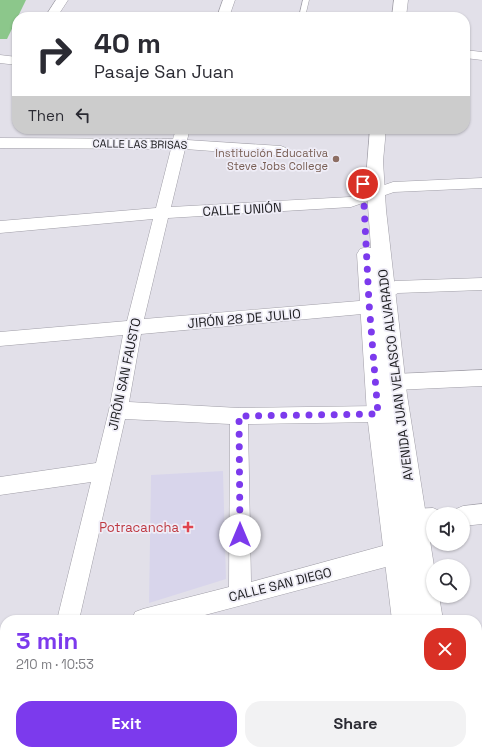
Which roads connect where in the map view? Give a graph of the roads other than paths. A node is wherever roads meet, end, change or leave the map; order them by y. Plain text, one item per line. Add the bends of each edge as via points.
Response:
1 (62, 0) edge
2 (229, 0) edge
3 (306, 0) edge
4 (387, 0) edge
5 (401, 0) edge
6 (54, 12) edge
7 (225, 12) edge
8 (303, 12) edge
9 (386, 12) edge
10 (400, 12) edge
11 (470, 55) edge
12 (482, 56) edge
13 (0, 59) edge
14 (12, 60) edge
15 (0, 68) edge
16 (12, 69) edge
17 (366, 134) edge
18 (378, 134) edge
19 (180, 136) edge
20 (0, 143) edge
21 (281, 151) dead end
22 (482, 183) edge
23 (370, 195) junction
24 (162, 213) junction
25 (0, 227) edge
26 (482, 284) edge
27 (377, 298) junction
28 (133, 329) junction
29 (0, 339) edge
30 (482, 378) edge
31 (395, 382) junction
32 (118, 410) junction
33 (378, 414) junction
34 (239, 416) junction
35 (103, 471) junction
36 (0, 486) edge
37 (482, 514) edge
38 (470, 515) edge
39 (423, 518) edge
40 (408, 553) junction
41 (240, 594) junction
42 (69, 615) edge
43 (162, 615) edge
44 (406, 615) edge
45 (427, 615) edge

1 - 6 street
2 - 7 street
3 - 8 lane
4 - 9 street
5 - 10 street
11 - 12 street
13 - 14 street
15 - 16 street
17 - 23 street, AVENIDA JUAN VELASCO ALVARADO via 362,171
18 - 23 street, AVENIDA JUAN VELASCO ALVARADO
19 - 20 street, CALLE LAS BRISAS
19 - 21 street, CALLE LAS BRISAS
19 - 24 street, JIRÓN SAN FAUSTO
22 - 23 street, CALLE UNIÓN via 393,187
23 - 24 street, CALLE UNIÓN via 351,202
23 - 27 street, AVENIDA JUAN VELASCO ALVARADO
24 - 25 street, CALLE UNIÓN
24 - 28 street, JIRÓN SAN FAUSTO
26 - 27 street, JIRÓN 28 DE JULIO via 395,288
27 - 28 street, JIRÓN 28 DE JULIO via 362,308
27 - 31 street, AVENIDA JUAN VELASCO ALVARADO
27 - 33 street, AVENIDA JUAN VELASCO ALVARADO
28 - 29 street, JIRÓN 28 DE JULIO
28 - 32 street, JIRÓN SAN FAUSTO
30 - 31 street
31 - 39 street, AVENIDA JUAN VELASCO ALVARADO
32 - 34 street
32 - 35 street, JIRÓN SAN FAUSTO
33 - 34 street
33 - 40 street, AVENIDA JUAN VELASCO ALVARADO
34 - 41 street
35 - 36 street
35 - 42 street, JIRÓN SAN FAUSTO
37 - 38 street
39 - 40 street, AVENIDA JUAN VELASCO ALVARADO
40 - 41 street, CALLE SAN DIEGO
40 - 44 street, AVENIDA JUAN VELASCO ALVARADO
40 - 45 street, AVENIDA JUAN VELASCO ALVARADO
41 - 43 street, CALLE SAN DIEGO

